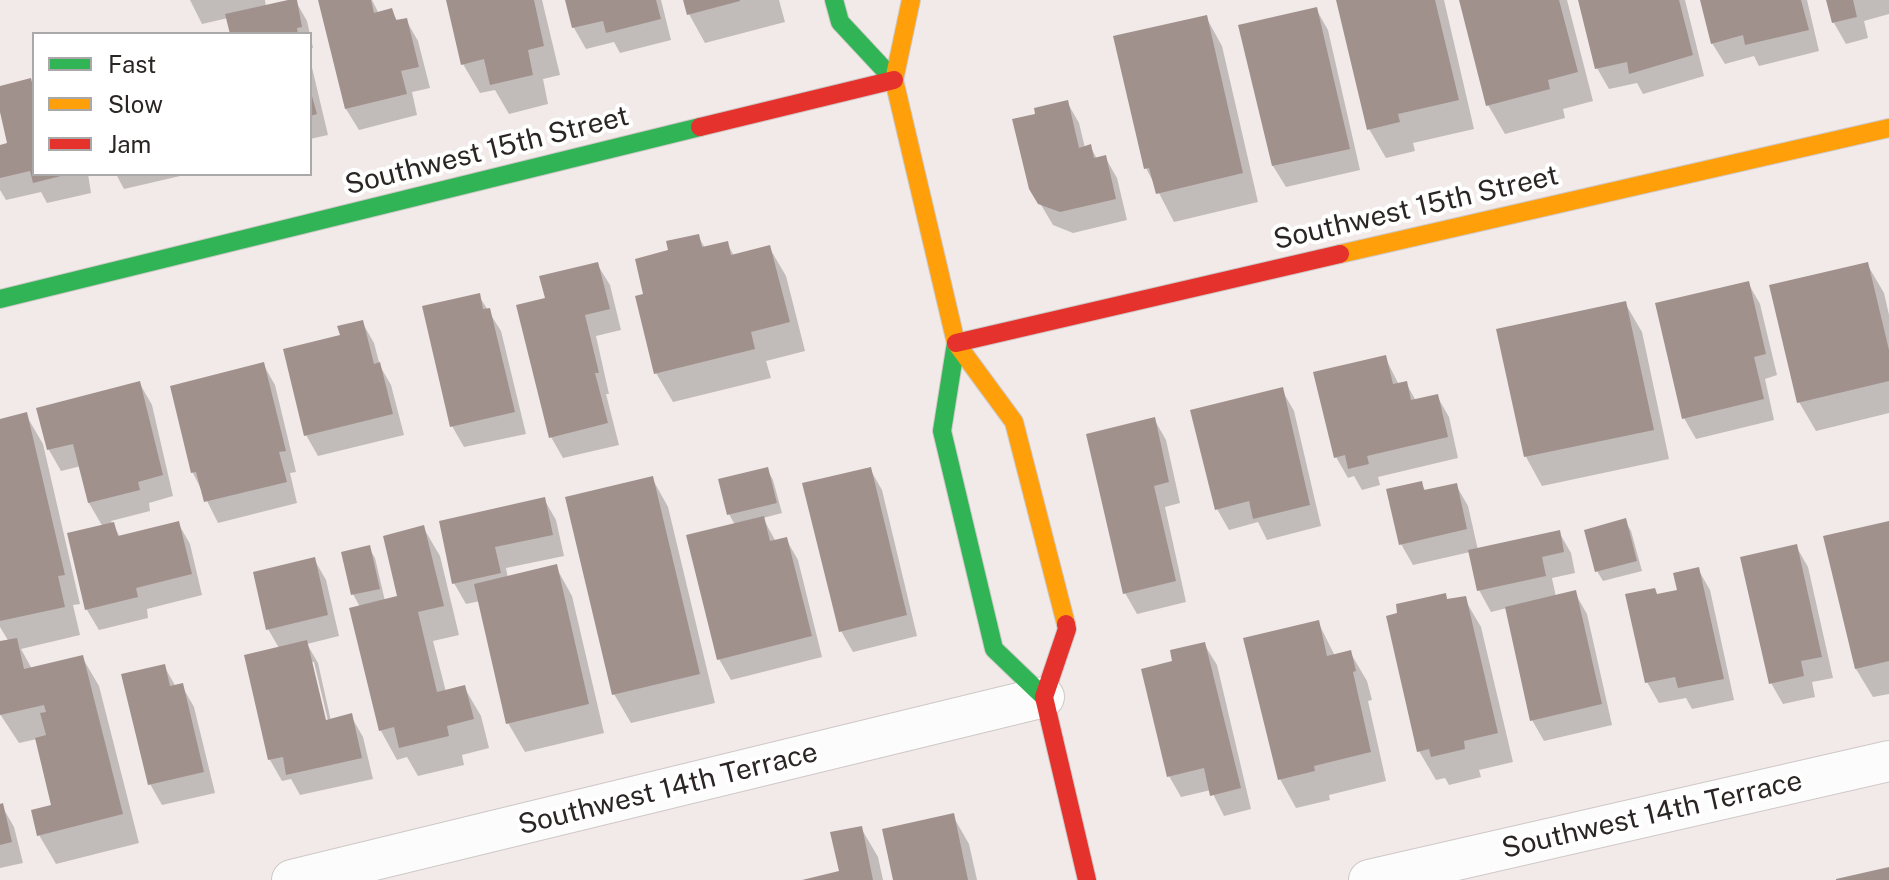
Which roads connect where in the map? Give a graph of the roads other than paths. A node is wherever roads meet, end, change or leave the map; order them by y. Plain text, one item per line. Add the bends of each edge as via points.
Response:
1 (834, 0) edge
2 (911, 0) edge
3 (894, 80) junction
4 (1889, 128) edge
5 (0, 299) edge
6 (956, 343) junction
7 (1044, 697) junction
8 (1889, 761) edge
9 (292, 880) edge
10 (1087, 880) edge
11 (1369, 880) edge

1 - 3 street via 840,22
2 - 3 street
3 - 5 street, Southwest 15th Street
3 - 6 street
4 - 6 street, Southwest 15th Street
6 - 7 street via 942,431 994,649
6 - 7 street via 1014,422 1067,629
7 - 9 street, Southwest 14th Terrace
7 - 10 street
8 - 11 street, Southwest 14th Terrace

